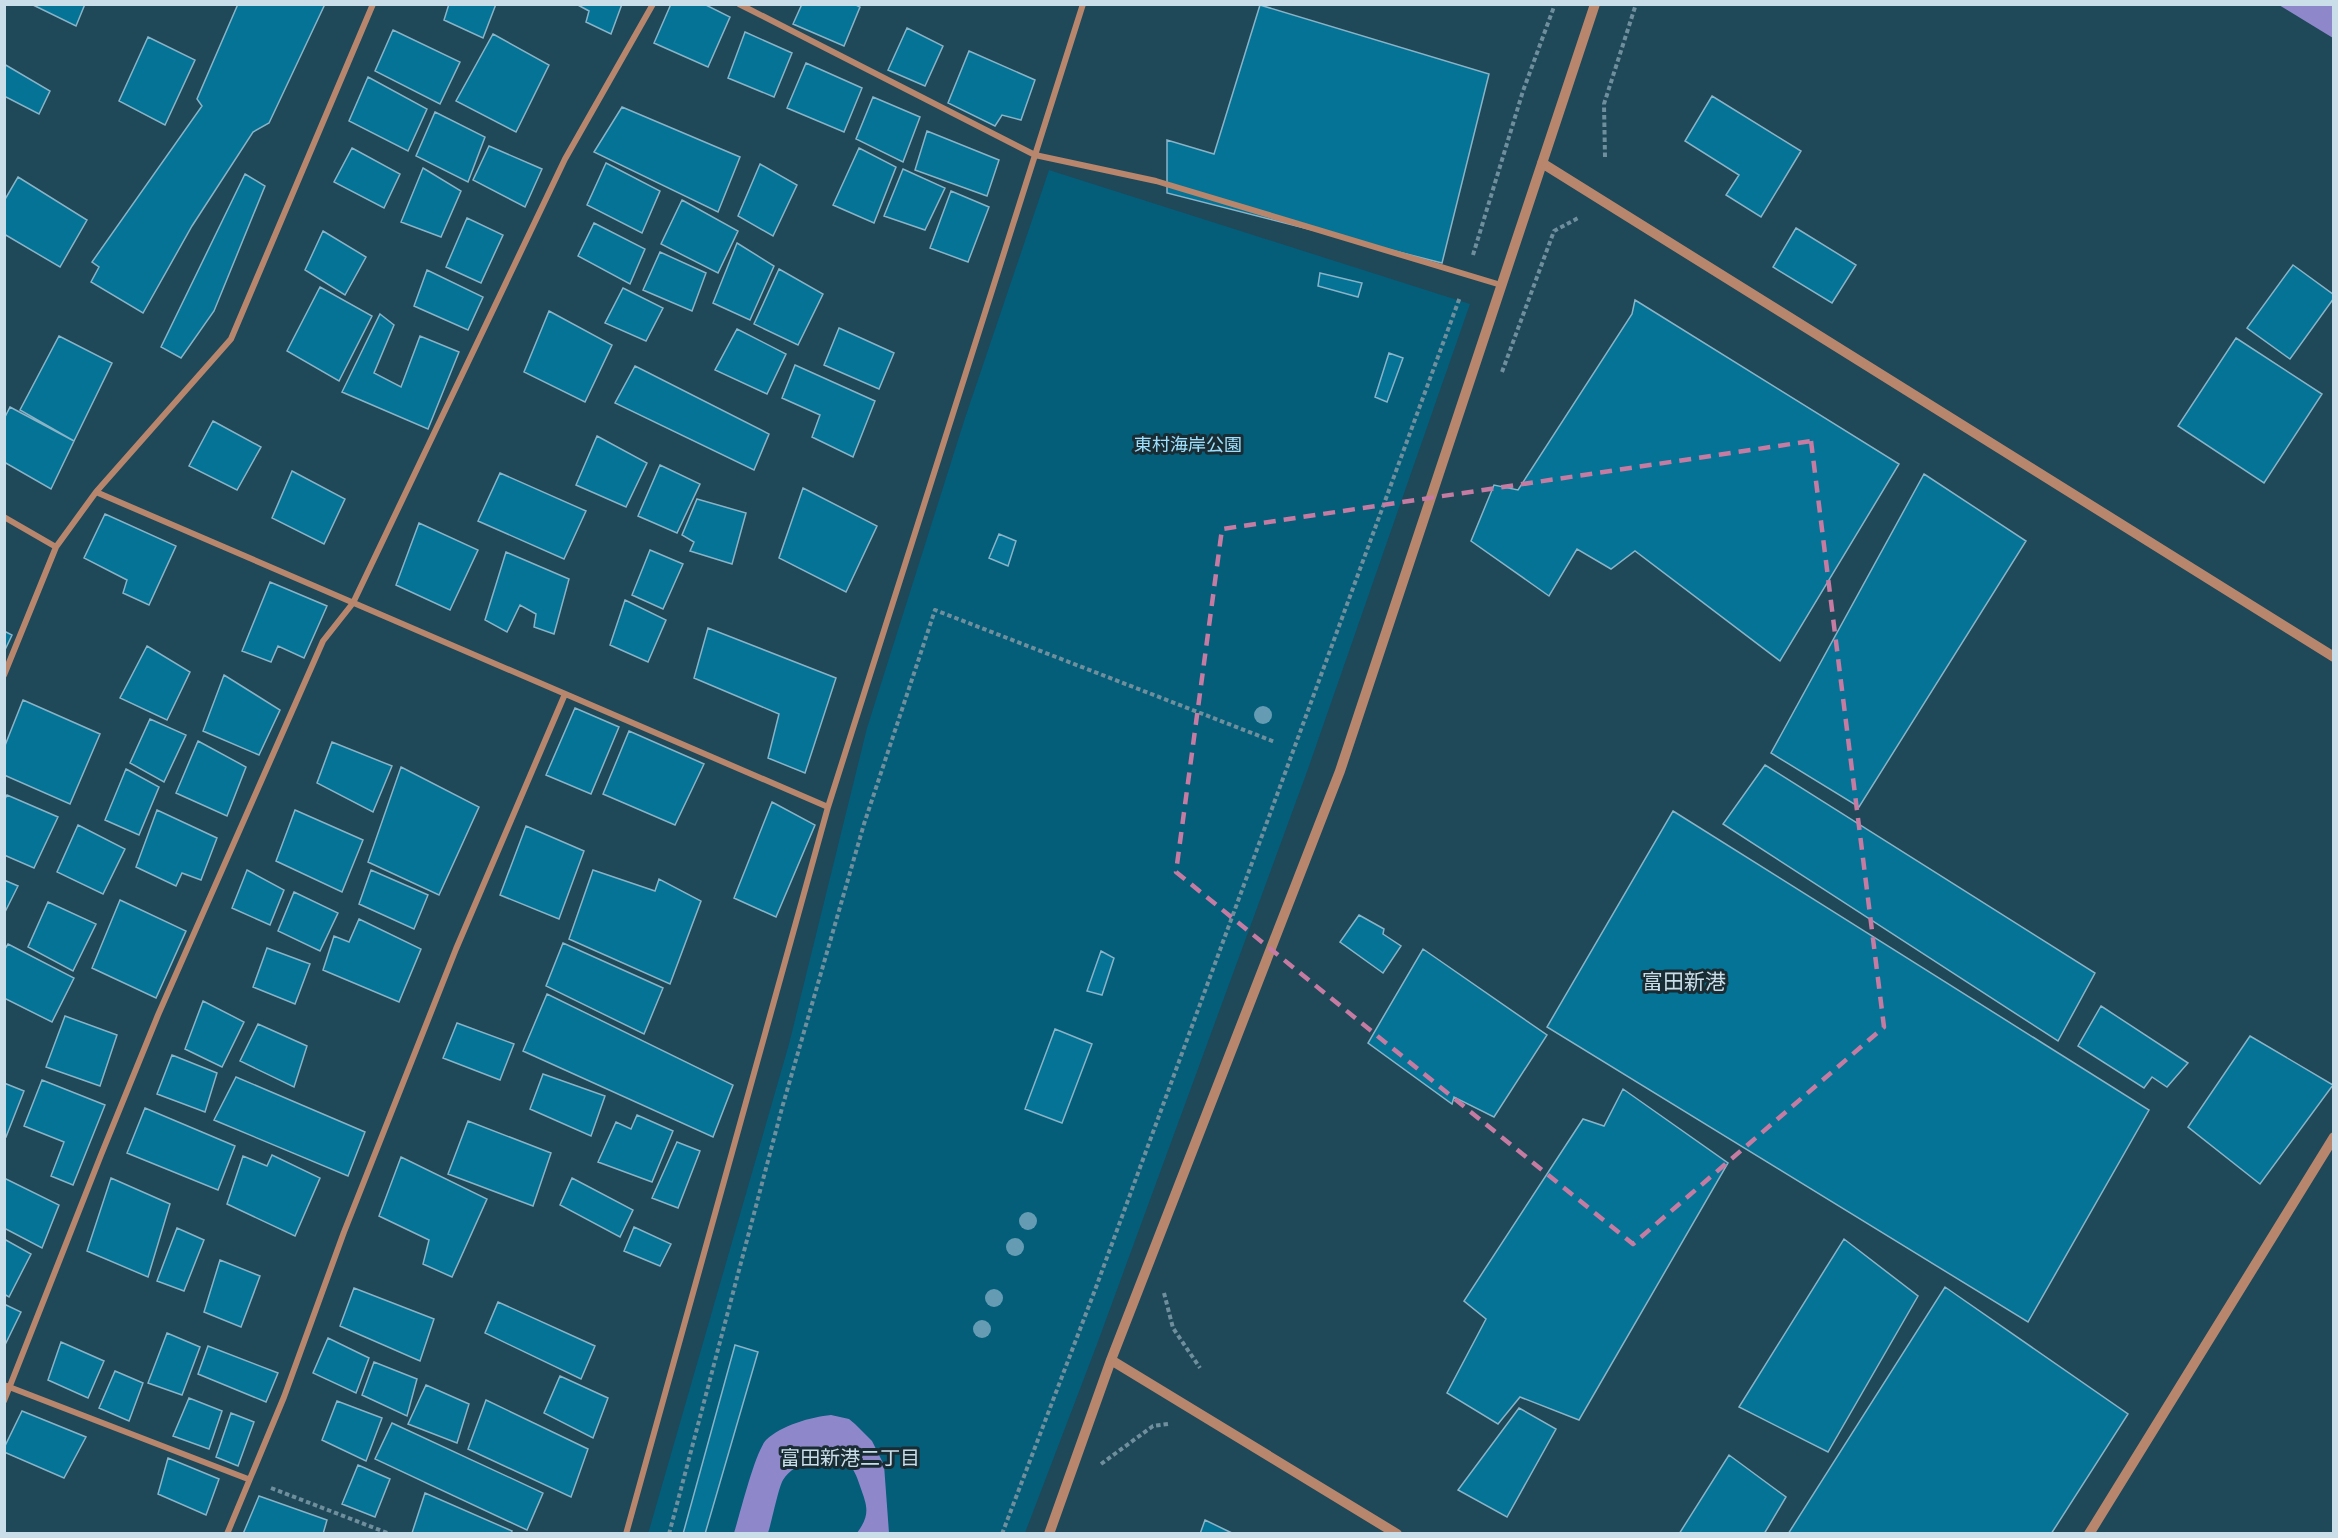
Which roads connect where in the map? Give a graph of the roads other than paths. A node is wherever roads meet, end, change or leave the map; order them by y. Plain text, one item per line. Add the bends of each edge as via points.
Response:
1 (373, 4) edge
2 (653, 4) edge
3 (739, 4) edge
4 (1083, 4) edge
5 (1595, 4) edge
6 (1035, 155) junction
7 (1542, 163) junction
8 (1501, 285) junction
9 (96, 492) junction
10 (4, 517) edge
11 (56, 547) junction
12 (353, 603) junction
13 (2334, 657) edge
14 (4, 675) edge
15 (565, 694) junction
16 (828, 807) junction
17 (2334, 1137) edge
18 (1111, 1360) junction
19 (8, 1387) edge
20 (4, 1401) edge
21 (248, 1479) junction
22 (227, 1533) edge
23 (626, 1533) edge
24 (1049, 1533) edge
25 (1396, 1533) edge
26 (2089, 1533) edge

1 - 9 street via 231,339
2 - 12 street via 565,159
3 - 6 street
4 - 6 street
5 - 7 street
6 - 8 street via 1156,181
6 - 16 street
7 - 8 street
7 - 13 street
8 - 18 street via 1340,771
9 - 11 street
9 - 12 street
10 - 11 street
11 - 14 street
12 - 15 street
12 - 19 street via 323,641 158,1015
15 - 16 street
15 - 21 street via 456,949 344,1232 284,1397
16 - 23 street
17 - 26 street
18 - 24 street
18 - 25 street
19 - 20 street
19 - 21 street
21 - 22 street

